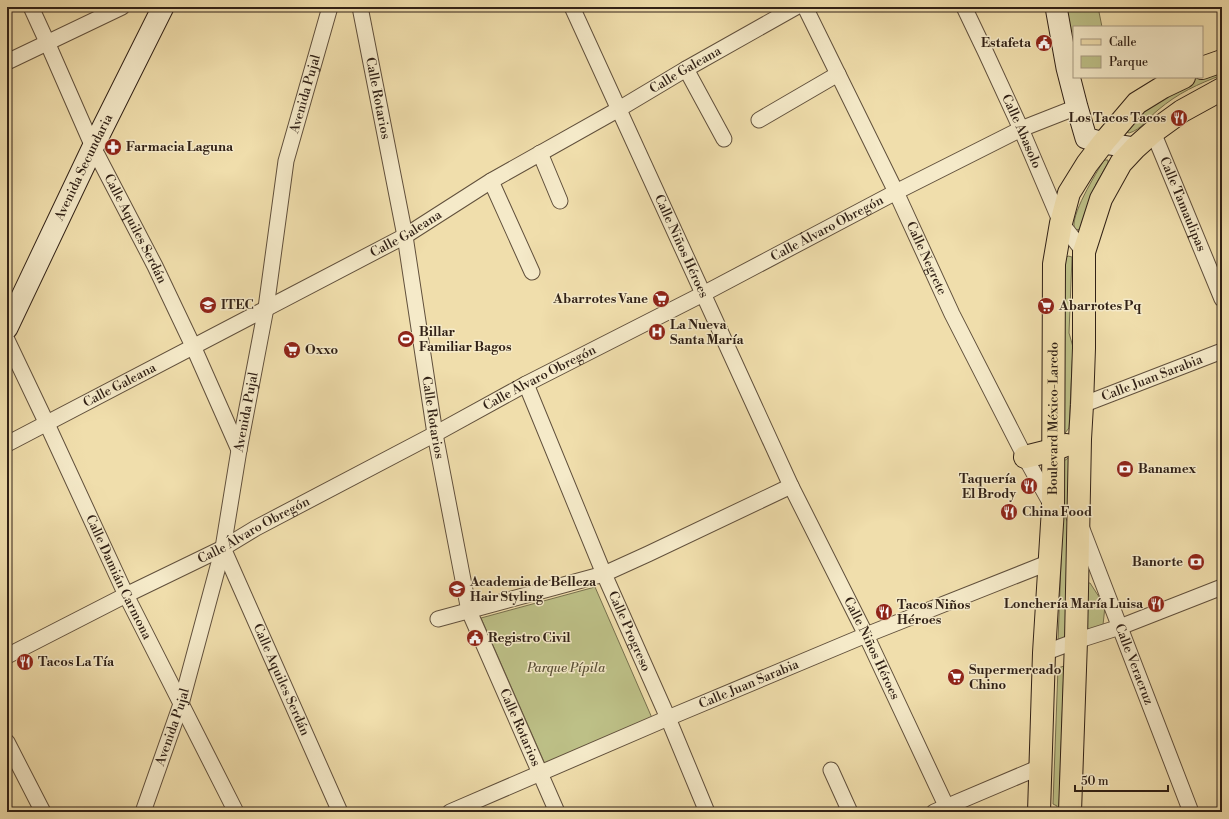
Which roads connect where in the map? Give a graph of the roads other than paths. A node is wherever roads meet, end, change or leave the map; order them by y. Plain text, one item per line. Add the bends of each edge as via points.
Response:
1 (31, 7) edge
2 (122, 7) edge
3 (163, 7) edge
4 (330, 7) edge
5 (360, 7) edge
6 (572, 7) edge
7 (796, 7) edge
8 (805, 7) edge
9 (964, 7) edge
10 (1056, 7) edge
11 (47, 42) junction
12 (1222, 61) edge
13 (7, 62) edge
14 (686, 68) junction
15 (1203, 68) edge
16 (838, 74) junction
17 (1182, 78) edge
18 (1222, 89) edge
19 (1077, 107) junction
20 (619, 109) junction
21 (759, 120) dead end
22 (1021, 129) junction
23 (1153, 132) junction
24 (724, 139) dead end
25 (1103, 143) junction
26 (93, 147) junction
27 (1135, 148) junction
28 (540, 153) junction
29 (490, 181) junction
30 (896, 192) junction
31 (560, 201) dead end
32 (1061, 223) junction
33 (405, 236) junction
34 (1084, 252) junction
35 (532, 272) dead end
36 (703, 294) junction
37 (1222, 299) edge
38 (266, 308) junction
39 (7, 328) edge
40 (7, 340) edge
41 (193, 346) junction
42 (1222, 351) edge
43 (526, 384) junction
44 (1082, 405) junction
45 (47, 424) junction
46 (435, 434) junction
47 (1080, 439) junction
48 (7, 444) edge
49 (239, 450) junction
50 (1053, 450) junction
51 (1025, 457) junction
52 (791, 486) junction
53 (1053, 508) junction
54 (1078, 517) junction
55 (223, 548) junction
56 (1050, 562) junction
57 (604, 574) junction
58 (1222, 587) edge
59 (126, 595) junction
60 (469, 610) junction
61 (438, 619) dead end
62 (1120, 627) junction
63 (866, 635) junction
64 (1076, 641) junction
65 (1044, 653) junction
66 (7, 656) edge
67 (181, 704) junction
68 (668, 718) junction
69 (7, 742) edge
70 (1040, 767) junction
71 (831, 770) dead end
72 (540, 774) junction
73 (943, 810) edge
74 (43, 812) edge
75 (143, 812) edge
76 (236, 812) edge
77 (340, 812) edge
78 (450, 812) edge
79 (557, 812) edge
80 (706, 812) edge
81 (850, 812) edge
82 (1039, 812) edge
83 (1070, 812) edge
84 (1191, 812) edge

1 - 11 street, Calle Aquiles Serdán
2 - 11 street
3 - 26 street, Avenida Secundaria
4 - 38 street, Avenida Pujal via 286,161
5 - 33 street, Calle Rotarios
6 - 20 street, Calle Niños Héroes
7 - 14 street, Calle Galeana
8 - 16 street, Calle Negrete
9 - 22 street, Calle Abasolo
10 - 19 street
11 - 13 street
11 - 26 street, Calle Aquiles Serdán
12 - 15 main road
14 - 20 street, Calle Galeana
14 - 24 street
16 - 21 street
16 - 30 street, Calle Negrete
17 - 25 main road, Boulevard México-Laredo via 1137,103
18 - 23 main road, Boulevard México-Laredo via 1182,111
19 - 22 street, Calle Álvaro Obregón
19 - 25 street via 1086,138
20 - 28 street, Calle Galeana
20 - 36 street, Calle Niños Héroes
22 - 30 street, Calle Álvaro Obregón
22 - 32 street, Calle Abasolo
23 - 27 main road, Boulevard México-Laredo
23 - 37 street, Calle Tamaulipas
25 - 27 street
25 - 32 main road, Boulevard México-Laredo via 1069,193
26 - 39 street, Avenida Secundaria
26 - 41 street, Calle Aquiles Serdán
27 - 34 main road, Boulevard México-Laredo via 1121,163 1101,198
28 - 29 street, Calle Galeana
28 - 31 street
29 - 33 street, Calle Galeana
29 - 35 street
30 - 36 street, Calle Álvaro Obregón
30 - 51 street, Calle Negrete via 952,314
32 - 34 street, Calle Abasolo
32 - 50 main road, Boulevard México-Laredo via 1054,264
33 - 38 street, Calle Galeana
33 - 46 street, Calle Rotarios
34 - 44 main road, Boulevard México-Laredo
36 - 43 street, Calle Álvaro Obregón
36 - 52 street, Calle Niños Héroes
38 - 41 street, Calle Galeana
38 - 49 street, Avenida Pujal
40 - 45 street, Calle Damián Carmona
41 - 45 street, Calle Galeana
41 - 49 street, Calle Aquiles Serdán
42 - 44 street, Calle Juan Sarabia
43 - 46 street, Calle Álvaro Obregón
43 - 57 street, Calle Progreso
44 - 47 main road, Boulevard México-Laredo
45 - 48 street, Calle Galeana
45 - 59 street, Calle Damián Carmona
46 - 55 street, Calle Álvaro Obregón
46 - 60 street, Calle Rotarios
47 - 50 main road
47 - 54 main road, Boulevard México-Laredo
49 - 55 street, Avenida Pujal
50 - 51 main road
50 - 53 main road, Boulevard México-Laredo
51 - 53 street, Calle Negrete
52 - 57 street
52 - 63 street, Calle Niños Héroes
53 - 56 main road, Boulevard México-Laredo
54 - 62 street, Calle Veracruz
54 - 64 main road, Boulevard México-Laredo
55 - 59 street, Calle Álvaro Obregón
55 - 67 street, Avenida Pujal
55 - 77 street, Calle Aquiles Serdán
56 - 63 street, Calle Juan Sarabia
56 - 65 main road, Boulevard México-Laredo
57 - 60 street
57 - 68 street, Calle Progreso
58 - 62 street
59 - 66 street, Calle Álvaro Obregón
59 - 67 street, Calle Damián Carmona
60 - 61 street
60 - 72 street, Calle Rotarios
62 - 64 street
62 - 84 street, Calle Veracruz
63 - 68 street, Calle Juan Sarabia
63 - 73 street, Calle Niños Héroes
64 - 65 street
64 - 83 main road, Boulevard México-Laredo
65 - 70 main road, Boulevard México-Laredo
67 - 75 street, Avenida Pujal
67 - 76 street, Calle Damián Carmona
68 - 72 street, Calle Juan Sarabia
68 - 80 street, Calle Progreso
69 - 74 street
70 - 73 street
70 - 82 main road, Boulevard México-Laredo
71 - 81 street
72 - 78 street, Calle Juan Sarabia
72 - 79 street, Calle Rotarios

